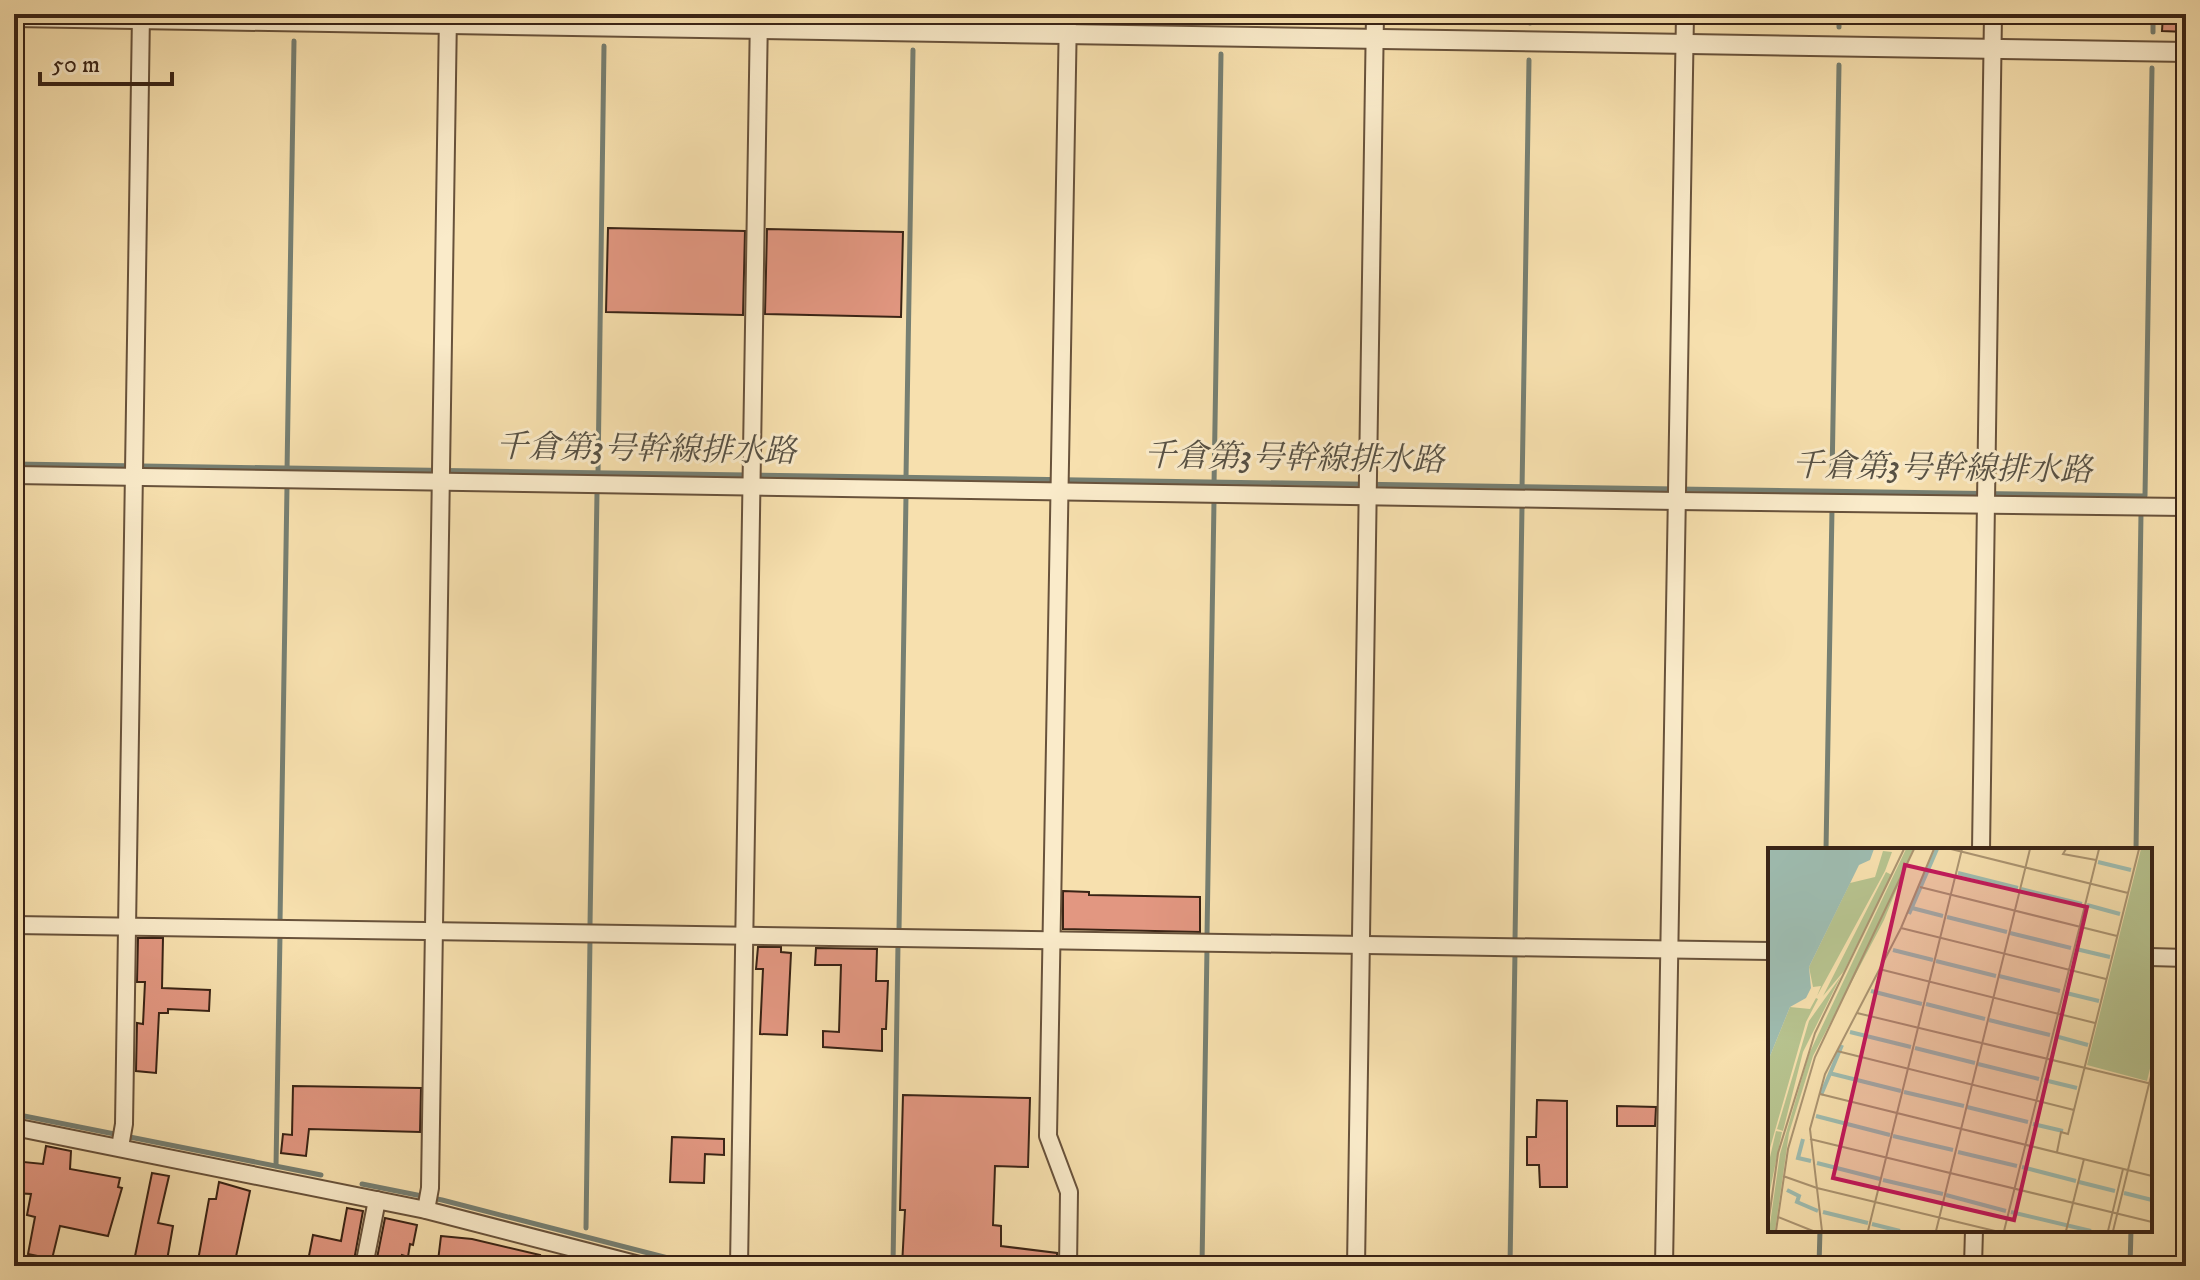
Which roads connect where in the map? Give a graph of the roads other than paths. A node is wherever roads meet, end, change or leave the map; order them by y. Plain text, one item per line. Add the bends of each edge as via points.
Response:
1 (1068, 14) edge
2 (1375, 14) edge
3 (1685, 14) edge
4 (1993, 14) edge
5 (141, 16) edge
6 (14, 17) edge
7 (448, 19) edge
8 (759, 22) edge
9 (1068, 34) junction
10 (1375, 39) junction
11 (1684, 44) junction
12 (1992, 49) junction
13 (2186, 52) edge
14 (134, 470) junction
15 (442, 474) junction
16 (14, 475) edge
17 (751, 478) junction
18 (1059, 483) junction
19 (1369, 489) junction
20 (1677, 492) junction
21 (1985, 497) junction
22 (2186, 507) edge
23 (1981, 848) edge
24 (14, 925) edge
25 (126, 927) junction
26 (435, 932) junction
27 (744, 936) junction
28 (1053, 940) junction
29 (1361, 944) junction
30 (1669, 950) junction
31 (1768, 951) edge
32 (2152, 957) edge
33 (2186, 958) edge
34 (14, 1127) edge
35 (120, 1144) junction
36 (377, 1200) junction
37 (428, 1201) junction
38 (1974, 1232) edge
39 (364, 1266) edge
40 (643, 1266) edge
41 (739, 1266) edge
42 (1068, 1266) edge
43 (1356, 1266) edge
44 (1664, 1266) edge
45 (1973, 1266) edge

1 - 9 street
2 - 10 street
3 - 11 street
4 - 12 street
5 - 6 street
5 - 7 street
5 - 14 street
7 - 8 street
7 - 15 street
8 - 9 street
8 - 17 street
9 - 10 street
9 - 18 street
10 - 11 street
10 - 19 street
11 - 12 street
11 - 20 street
12 - 13 street
12 - 21 street
14 - 15 street
14 - 16 street
14 - 25 street
15 - 17 street
15 - 26 street
17 - 18 street
17 - 27 street
18 - 19 street
18 - 28 street
19 - 20 street
19 - 29 street
20 - 21 street
20 - 30 street
21 - 22 street
21 - 23 street
24 - 25 street
25 - 26 street
25 - 35 street
26 - 27 street
26 - 37 street
27 - 28 street
27 - 41 street
28 - 29 street
28 - 42 street via 1048,1136 1069,1192
29 - 30 street
29 - 43 street
30 - 31 street
30 - 44 street
32 - 33 street
34 - 35 street
35 - 36 street
36 - 37 street
36 - 39 street
37 - 40 street
38 - 45 street

